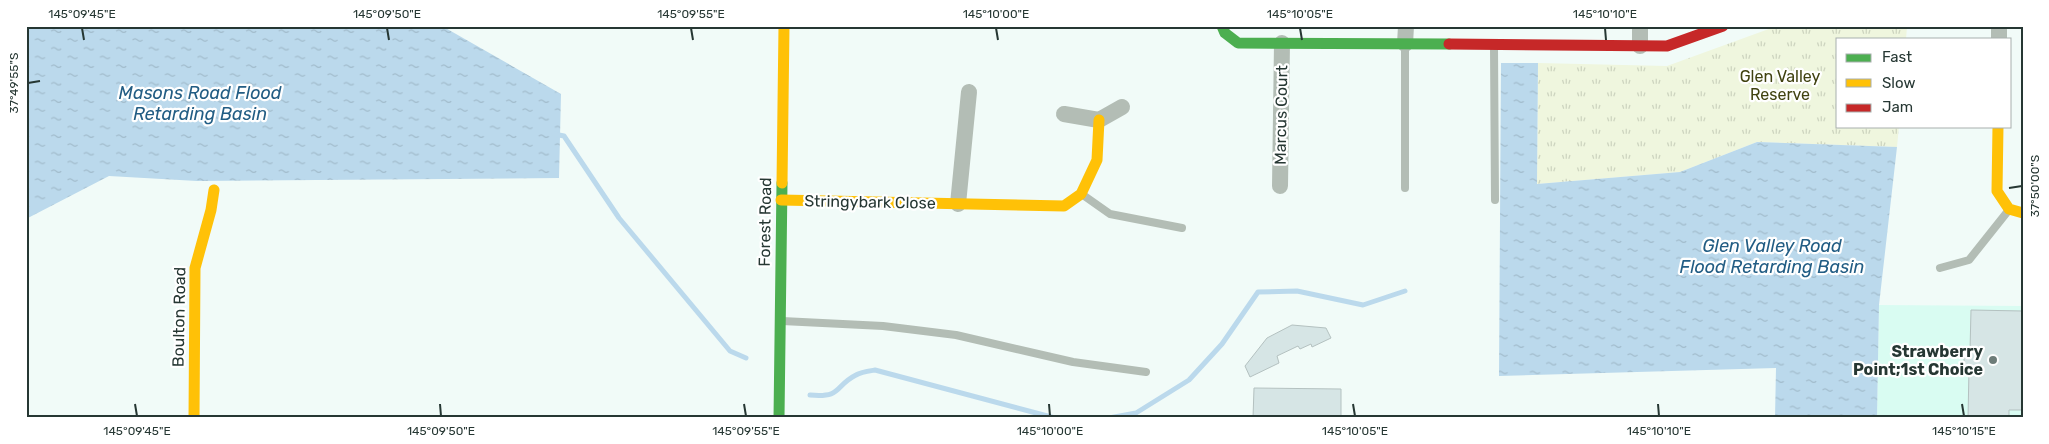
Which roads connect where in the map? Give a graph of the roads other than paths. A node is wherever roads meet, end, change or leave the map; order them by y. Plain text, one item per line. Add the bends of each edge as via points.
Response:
1 (784, 26) edge
2 (1406, 26) edge
3 (1640, 26) edge
4 (1723, 26) edge
5 (1224, 30) edge
6 (1282, 43) junction
7 (1405, 44) junction
8 (1494, 45) junction
9 (1640, 46) junction
10 (969, 92) dead end
11 (1122, 108) dead end
12 (1064, 114) dead end
13 (1099, 120) junction
14 (1998, 128) edge
15 (1280, 186) dead end
16 (1405, 188) dead end
17 (214, 190) dead end
18 (1081, 194) junction
19 (781, 200) junction
20 (1495, 200) dead end
21 (958, 204) junction
22 (2009, 209) junction
23 (2023, 213) edge
24 (1182, 228) dead end
25 (1940, 268) dead end
26 (780, 321) junction
27 (1146, 372) dead end
28 (194, 418) edge
29 (779, 418) edge

1 - 19 street, Forest Road
2 - 7 street
3 - 9 street
4 - 9 street via 1667,46
5 - 6 street via 1238,43
6 - 7 street
6 - 15 street, Marcus Court
7 - 8 street
7 - 16 lane
8 - 9 street
8 - 20 lane
10 - 21 street, Stringybark Close
11 - 13 street
12 - 13 street
13 - 18 street via 1097,160
14 - 22 street via 1997,192
17 - 28 street, Boulton Road via 211,220 195,268
18 - 21 street, Stringybark Close via 1064,206
18 - 24 lane via 1110,214
19 - 21 street, Stringybark Close
19 - 26 street, Forest Road
22 - 23 street
22 - 25 lane via 1969,260
26 - 27 lane via 956,335 1073,362
26 - 29 street, Forest Road

